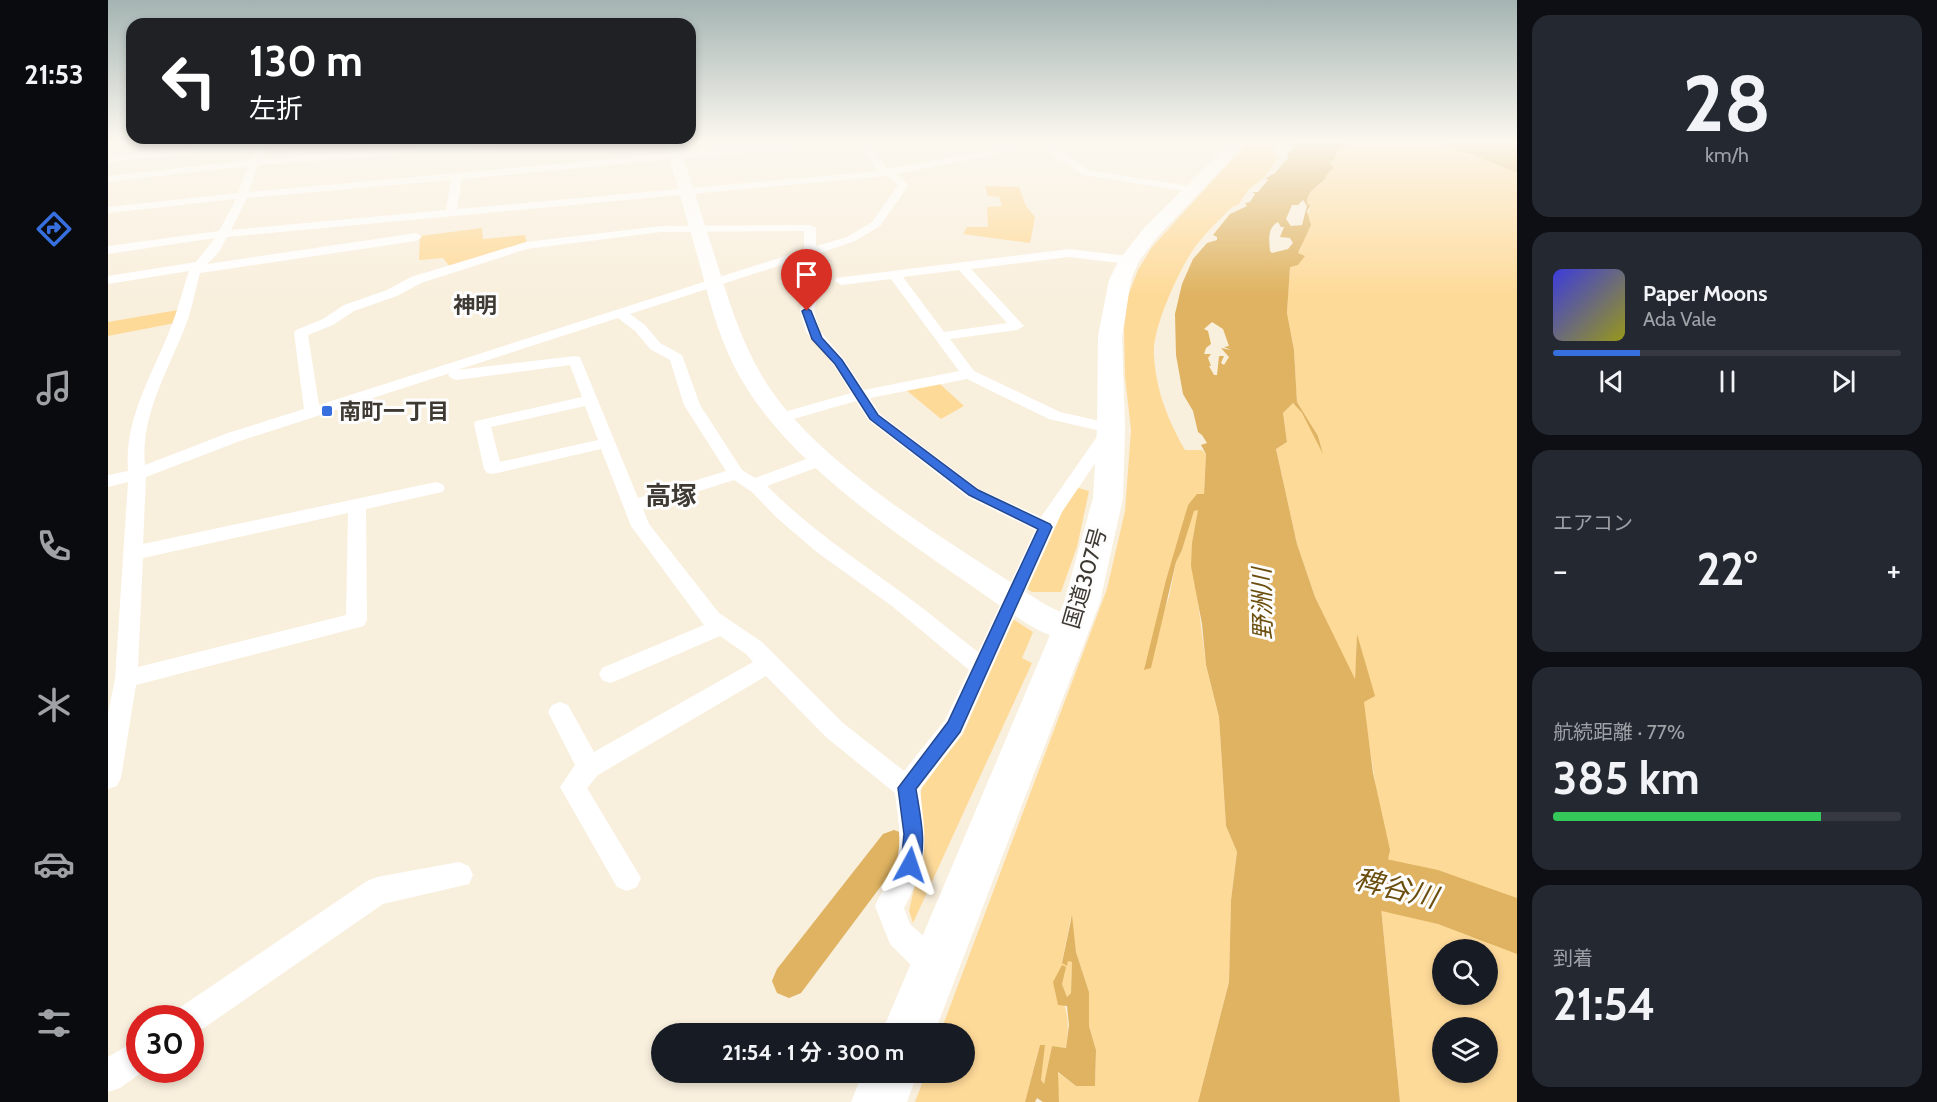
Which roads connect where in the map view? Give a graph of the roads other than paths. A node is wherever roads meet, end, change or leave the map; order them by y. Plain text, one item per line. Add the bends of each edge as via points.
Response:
1 (276, 191) edge
2 (455, 191) edge
3 (693, 191) edge
4 (899, 191) edge
5 (1189, 191) edge
6 (687, 192) junction
7 (244, 194) junction
8 (108, 210) edge
9 (451, 212) junction
10 (698, 228) junction
11 (222, 234) junction
12 (416, 237) dead end
13 (810, 252) junction
14 (112, 253) edge
15 (1129, 260) junction
16 (961, 265) junction
17 (197, 267) junction
18 (894, 274) junction
19 (108, 280) edge
20 (841, 281) dead end
21 (714, 283) junction
22 (620, 313) junction
23 (943, 336) junction
24 (969, 374) junction
25 (405, 382) junction
26 (861, 395) junction
27 (590, 400) junction
28 (312, 412) junction
29 (783, 417) junction
30 (1111, 428) junction
31 (607, 443) junction
32 (823, 459) junction
33 (137, 474) junction
34 (736, 474) junction
35 (108, 481) edge
36 (753, 485) junction
37 (435, 488) dead end
38 (357, 505) junction
39 (633, 506) junction
40 (1045, 527) junction
41 (134, 553) junction
42 (1013, 599) junction
43 (722, 626) junction
44 (1071, 630) junction
45 (768, 664) junction
46 (982, 668) junction
47 (610, 674) dead end
48 (126, 679) junction
49 (560, 712) dead end
50 (589, 767) junction
51 (108, 778) edge
52 (907, 788) junction
53 (459, 875) dead end
54 (627, 878) dead end
55 (935, 968) junction
56 (204, 1009) edge
57 (912, 1023) edge
58 (126, 1064) edge
59 (108, 1076) edge
60 (887, 1083) edge
61 (879, 1102) edge

1 - 7 street
2 - 9 street
3 - 6 street
4 - 13 street via 876,224 851,239
5 - 15 highway, 国道307号
6 - 9 street
6 - 10 street
7 - 8 street
7 - 11 street
9 - 11 street
10 - 13 street via 810,228
10 - 21 street
10 - 28 street via 526,246 416,280 386,296 349,308 301,333
11 - 14 street
11 - 17 street
12 - 17 street
13 - 21 street
13 - 26 street via 815,264 807,311 813,332
15 - 16 street via 1069,253
15 - 30 highway, 国道307号 via 1120,280 1110,336
16 - 18 street
16 - 23 street via 1017,326
17 - 19 street
17 - 33 street via 179,325 141,420 135,452
18 - 20 street
18 - 23 street
21 - 22 street
21 - 29 street via 736,348 754,382
22 - 25 street
22 - 34 street via 656,346 677,358 692,405
23 - 24 street
24 - 26 street
24 - 30 street via 1054,416
25 - 27 street via 575,360
25 - 28 street
26 - 29 street
26 - 40 street via 874,417 947,474 974,493
27 - 31 street
27 - 31 street via 482,424 493,469
28 - 33 street
29 - 32 street
30 - 40 street
30 - 44 highway, 国道307号 via 1108,498 1082,602
31 - 39 street
32 - 36 street
32 - 42 street
33 - 35 street
33 - 41 street
34 - 36 street
34 - 39 street
36 - 46 street via 807,534
37 - 38 street
38 - 41 street
38 - 48 street via 356,620
39 - 43 street via 640,526 712,619
40 - 42 street
41 - 48 street
42 - 44 street
42 - 46 street
43 - 45 street via 754,648
43 - 47 street
44 - 55 highway, 国道307号
45 - 50 street
45 - 52 street via 814,713
46 - 52 street via 954,727
48 - 51 street
49 - 50 street
50 - 54 street via 573,787
52 - 55 street via 913,834 910,865 889,906 900,934
53 - 56 street via 377,891
55 - 57 highway, 国道307号
58 - 59 street
60 - 61 highway

